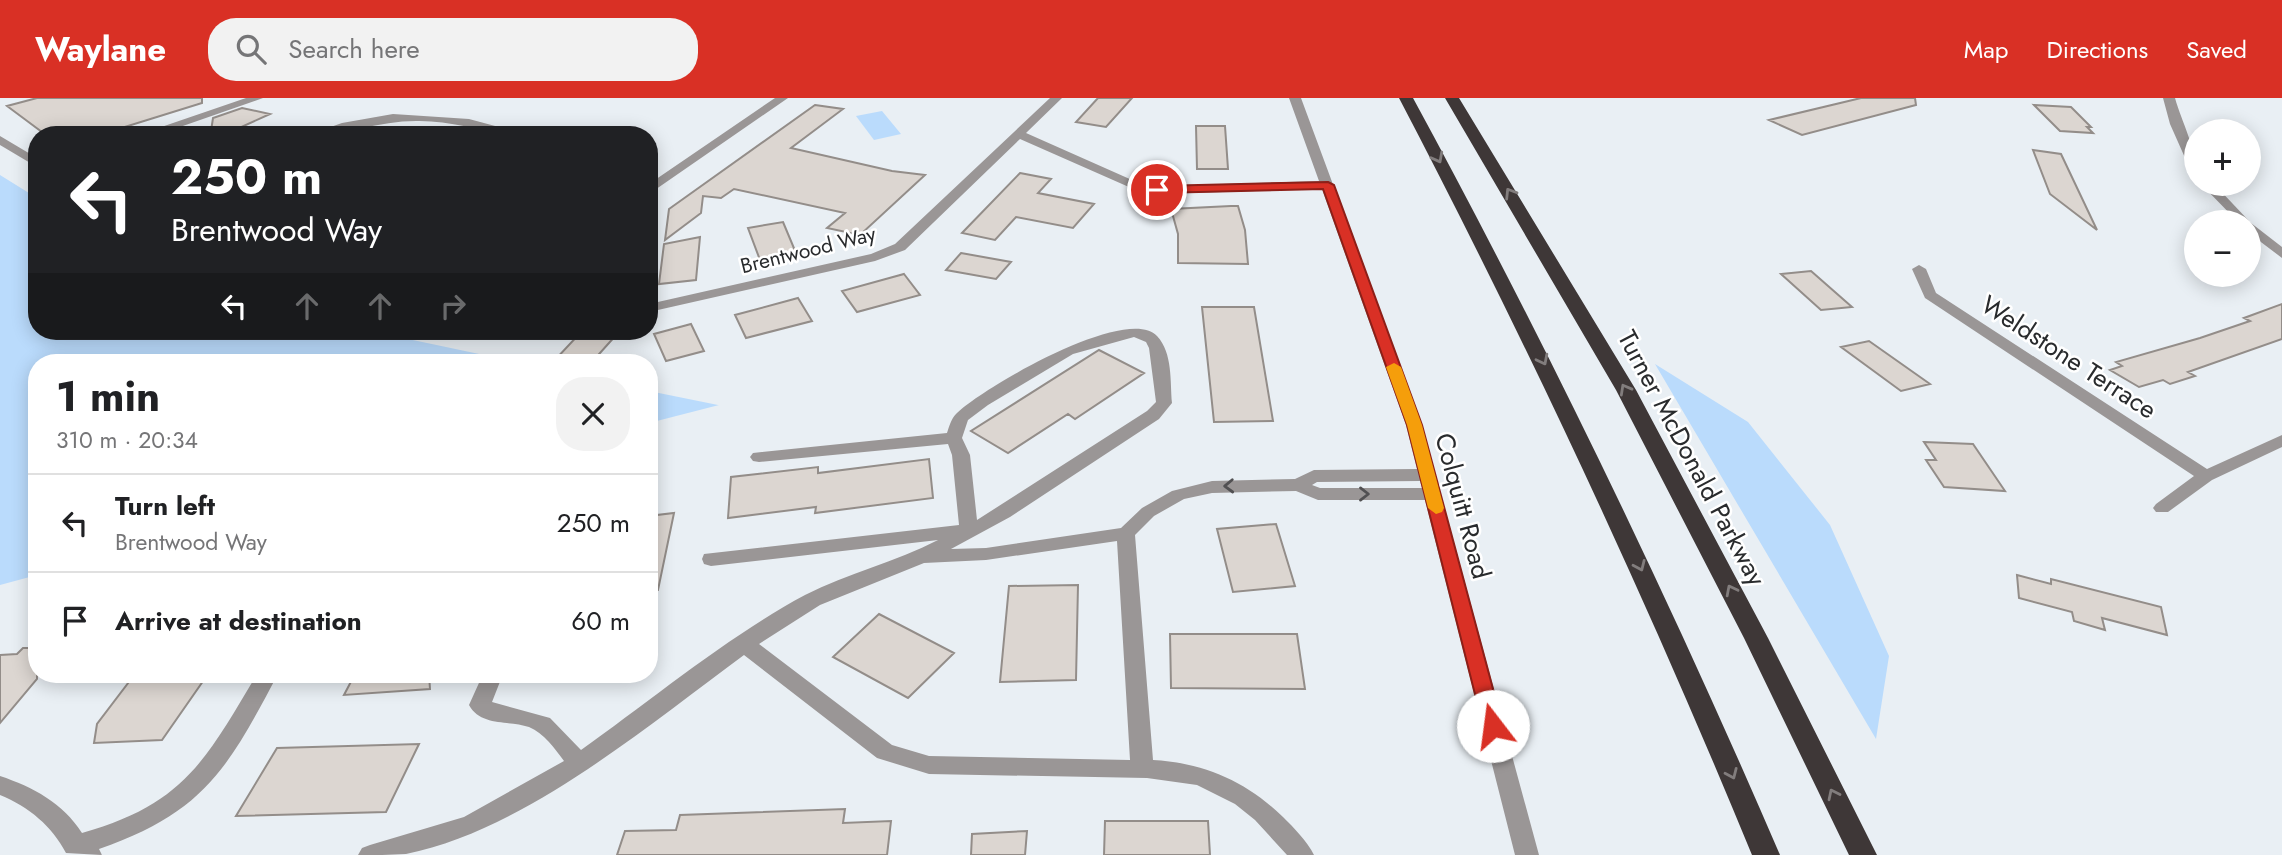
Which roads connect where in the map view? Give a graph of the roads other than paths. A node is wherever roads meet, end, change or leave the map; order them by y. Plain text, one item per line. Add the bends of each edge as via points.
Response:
1 (257, 98) edge
2 (782, 98) edge
3 (1056, 98) edge
4 (1295, 98) edge
5 (1406, 98) edge
6 (1452, 98) edge
7 (2169, 98) edge
8 (171, 126) edge
9 (340, 126) edge
10 (479, 126) edge
11 (1017, 134) junction
12 (0, 140) edge
13 (2184, 142) edge
14 (28, 157) edge
15 (658, 173) edge
16 (669, 176) junction
17 (658, 184) edge
18 (1328, 185) junction
19 (2219, 196) edge
20 (2233, 210) edge
21 (2261, 236) edge
22 (2282, 254) edge
23 (1919, 269) dead end
24 (658, 306) edge
25 (954, 438) junction
26 (2282, 440) edge
27 (759, 457) dead end
28 (1428, 475) junction
29 (2206, 476) junction
30 (1298, 485) junction
31 (1432, 494) junction
32 (2162, 508) dead end
33 (969, 530) junction
34 (1126, 533) junction
35 (922, 557) junction
36 (711, 559) dead end
37 (744, 644) junction
38 (262, 683) edge
39 (489, 683) edge
40 (579, 764) junction
41 (1142, 767) junction
42 (0, 785) edge
43 (82, 851) edge
44 (370, 855) edge
45 (1302, 855) edge
46 (1527, 855) edge
47 (1766, 855) edge
48 (1863, 855) edge

1 - 8 street
2 - 16 street
3 - 11 street, Brentwood Way
4 - 18 street, Colquitt Road
5 -> 47 highway via 1559,392
48 -> 6 highway, Turner McDonald Parkway via 1626,390
7 - 13 street
9 - 10 street via 408,116
11 - 18 street via 1138,187
11 - 24 street, Brentwood Way via 900,247 875,257
12 - 14 street
15 - 16 street
16 - 17 street
18 - 28 street, Colquitt Road
19 - 20 street
21 - 22 street
23 - 29 street, Weldstone Terrace via 1930,295
25 - 27 street
25 - 33 street via 961,455
25 - 33 street via 961,418 982,401 1068,351 1134,332 1144,331 1153,337 1164,403 1153,415 1004,513
26 - 29 street
28 - 30 street via 1314,476
28 - 31 street, Colquitt Road
29 - 32 street
30 -> 31 street via 1318,494
30 -> 34 street via 1212,487 1178,495 1148,512
31 - 46 street, Colquitt Road
33 - 35 street
33 - 36 street
34 - 35 street via 986,554
34 - 41 street
35 - 37 street via 813,600
37 - 40 street
37 - 41 street via 885,752 929,765
38 - 43 street via 206,774 143,822
39 - 40 street via 480,705 490,714 537,721
40 - 44 street via 470,825
41 - 45 street via 1202,775 1250,799 1279,825
42 - 43 street via 43,807

